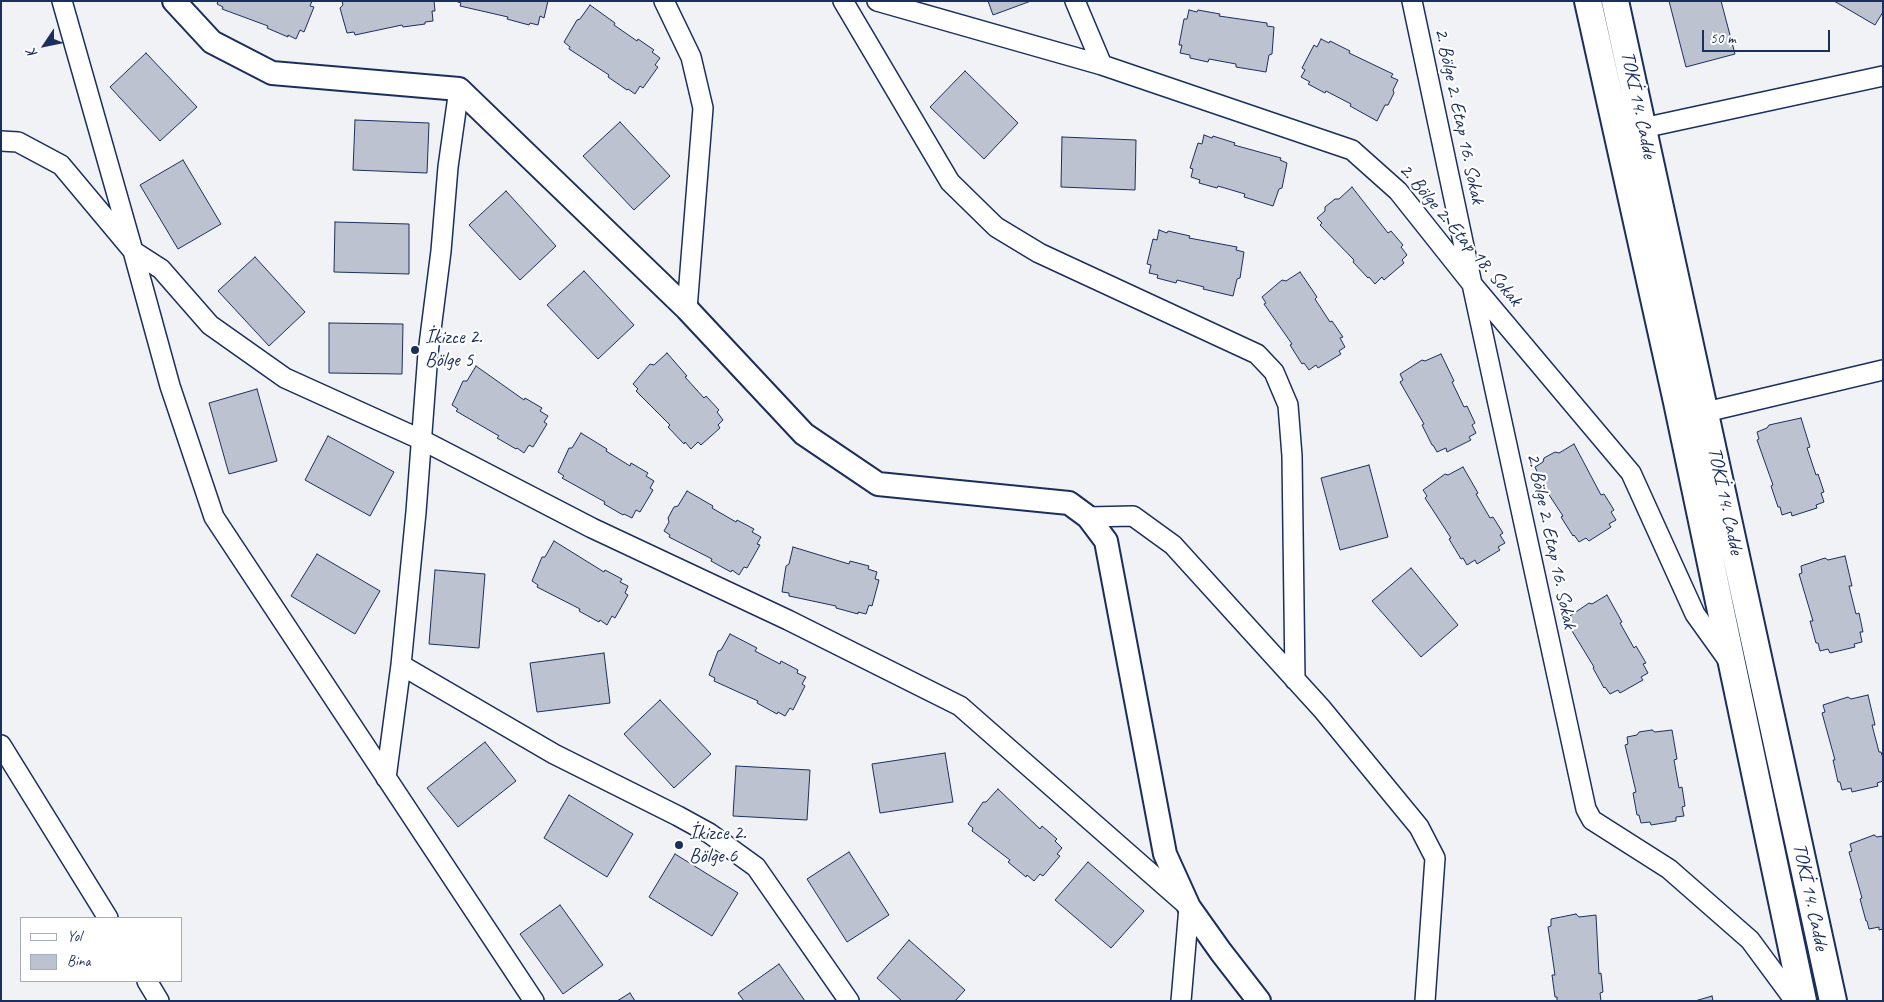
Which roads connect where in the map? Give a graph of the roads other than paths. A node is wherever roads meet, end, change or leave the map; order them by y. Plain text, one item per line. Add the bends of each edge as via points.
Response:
1 (62, 1) edge
2 (174, 1) edge
3 (664, 1) edge
4 (843, 1) edge
5 (877, 1) edge
6 (1075, 1) edge
7 (1412, 1) edge
8 (1588, 1) edge
9 (1615, 1) edge
10 (1102, 65) junction
11 (1883, 76) edge
12 (459, 89) junction
13 (1643, 128) junction
14 (1, 142) edge
15 (133, 251) junction
16 (1472, 284) junction
17 (687, 309) junction
18 (1883, 370) edge
19 (1706, 412) junction
20 (422, 440) junction
21 (1088, 517) junction
22 (401, 665) junction
23 (1733, 667) junction
24 (1295, 680) junction
25 (1, 745) edge
26 (386, 778) junction
27 (1189, 907) junction
28 (107, 917) edge
29 (148, 982) edge
30 (160, 1001) edge
31 (534, 1001) edge
32 (849, 1001) edge
33 (1181, 1001) edge
34 (1259, 1001) edge
35 (1425, 1001) edge
36 (1795, 1001) edge
37 (1803, 1001) edge
38 (1833, 1001) edge

1 - 15 street
2 - 12 street via 212,42 272,73
3 - 17 street via 691,57 703,108
4 - 24 street via 950,182 996,227 1039,253 1257,354 1274,372 1288,405 1292,456
5 - 10 street, 2. Bölge 2. Etap 18. Sokak
6 - 10 street
7 - 16 street, 2. Bölge 2. Etap 16. Sokak
8 - 23 main road, TOKİ 14. Cadde
9 - 13 main road, TOKİ 14. Cadde
10 - 16 street, 2. Bölge 2. Etap 18. Sokak via 1352,150 1398,191
11 - 13 street
12 - 17 street
12 - 20 street via 428,353
13 - 19 main road, TOKİ 14. Cadde
14 - 15 street via 18,142 61,165
15 - 20 street via 161,269 210,325 285,378
15 - 26 street via 170,386 214,517
16 - 23 street, 2. Bölge 2. Etap 18. Sokak via 1632,473 1695,614
16 - 36 street, 2. Bölge 2. Etap 16. Sokak via 1586,809 1592,820 1668,869 1750,940
17 - 21 street via 804,434 878,484 1069,503
18 - 19 street
19 - 38 main road, TOKİ 14. Cadde
20 - 22 street
20 - 27 street via 592,528 788,620 960,706
21 - 24 street via 1133,516 1173,545
21 - 27 street via 1106,540 1165,854
22 - 26 street
22 - 32 street via 554,754 709,833 756,867
23 - 37 main road, TOKİ 14. Cadde
24 - 35 street via 1419,827 1435,858
25 - 28 street
26 - 31 street
27 - 33 street
27 - 34 street
29 - 30 street

